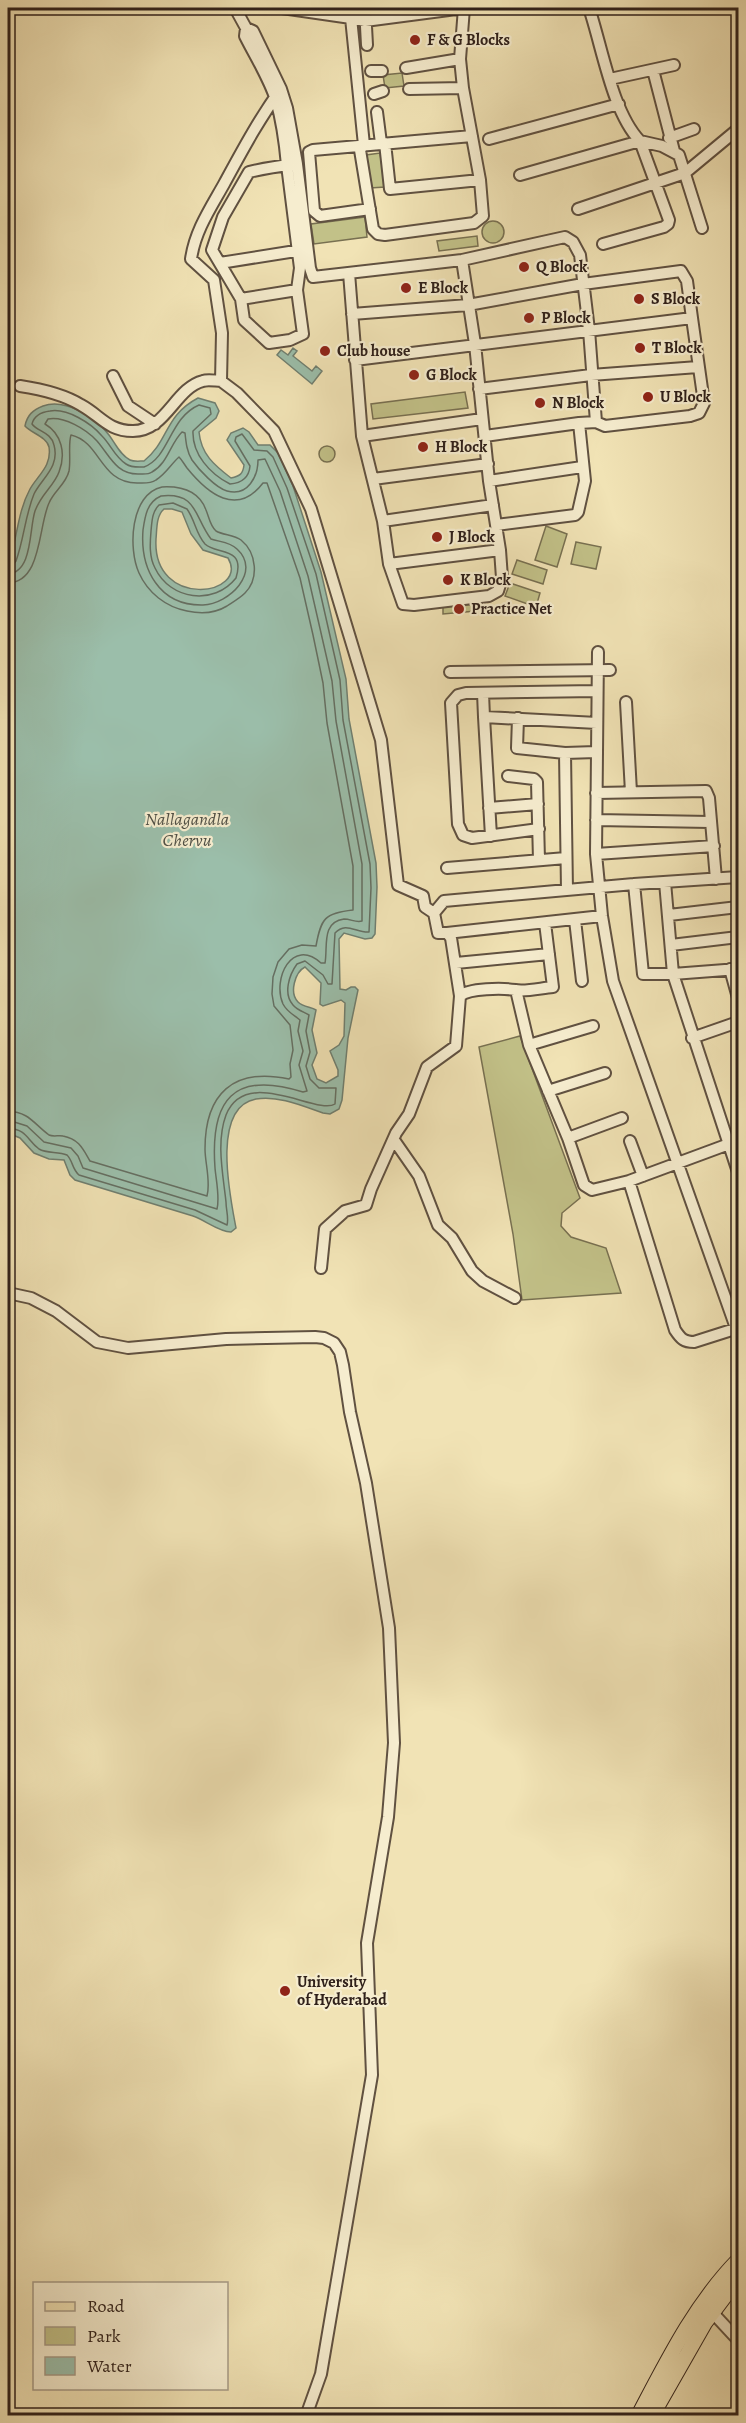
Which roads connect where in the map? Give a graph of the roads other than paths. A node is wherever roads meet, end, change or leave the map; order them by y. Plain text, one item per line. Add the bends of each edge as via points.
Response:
1 (235, 8) edge
2 (282, 8) edge
3 (365, 8) edge
4 (464, 8) edge
5 (589, 8) edge
6 (351, 18) junction
7 (365, 21) junction
8 (367, 45) dead end
9 (460, 59) junction
10 (674, 65) dead end
11 (406, 68) dead end
12 (653, 70) junction
13 (610, 79) junction
14 (409, 88) dead end
15 (463, 88) junction
16 (278, 93) junction
17 (619, 105) junction
18 (377, 112) dead end
19 (694, 129) dead end
20 (738, 129) edge
21 (472, 136) junction
22 (669, 138) junction
23 (489, 139) dead end
24 (640, 141) junction
25 (383, 143) junction
26 (364, 145) junction
27 (674, 151) junction
28 (292, 164) junction
29 (685, 173) junction
30 (520, 175) dead end
31 (480, 180) junction
32 (656, 182) junction
33 (370, 209) junction
34 (578, 209) dead end
35 (702, 228) dead end
36 (603, 244) dead end
37 (303, 250) junction
38 (462, 260) junction
39 (220, 263) junction
40 (349, 273) junction
41 (313, 277) junction
42 (583, 284) junction
43 (298, 287) junction
44 (241, 299) junction
45 (468, 305) junction
46 (352, 314) junction
47 (692, 318) junction
48 (589, 330) junction
49 (475, 344) junction
50 (355, 360) junction
51 (698, 367) junction
52 (591, 375) junction
53 (113, 376) dead end
54 (221, 381) junction
55 (20, 386) dead end
56 (479, 388) junction
57 (482, 419) junction
58 (596, 422) junction
59 (579, 423) junction
60 (155, 424) junction
61 (362, 436) junction
62 (484, 436) junction
63 (488, 464) junction
64 (582, 467) junction
65 (373, 479) junction
66 (489, 481) junction
67 (494, 505) junction
68 (383, 521) junction
69 (496, 525) junction
70 (500, 550) junction
71 (389, 564) junction
72 (598, 652) dead end
73 (598, 670) junction
74 (610, 670) dead end
75 (450, 672) dead end
76 (597, 691) junction
77 (483, 693) junction
78 (626, 702) dead end
79 (484, 717) junction
80 (518, 718) junction
81 (597, 723) junction
82 (596, 752) junction
83 (565, 753) junction
84 (508, 776) dead end
85 (631, 792) junction
86 (596, 793) junction
87 (538, 804) junction
88 (489, 808) junction
89 (596, 820) junction
90 (710, 822) junction
91 (539, 830) junction
92 (491, 836) junction
93 (714, 846) junction
94 (596, 854) junction
95 (566, 858) junction
96 (539, 860) junction
97 (447, 868) dead end
98 (738, 877) edge
99 (716, 879) junction
100 (665, 882) junction
101 (634, 884) junction
102 (599, 888) junction
103 (567, 890) junction
104 (738, 907) edge
105 (434, 913) junction
106 (669, 915) junction
107 (602, 916) junction
108 (575, 920) junction
109 (545, 923) junction
110 (447, 933) junction
111 (738, 937) edge
112 (671, 945) junction
113 (549, 954) junction
114 (456, 963) junction
115 (734, 969) edge
116 (673, 974) junction
117 (582, 981) dead end
118 (564, 984) dead end
119 (553, 987) junction
120 (516, 990) junction
121 (460, 996) junction
122 (738, 998) edge
123 (738, 1022) edge
124 (593, 1026) dead end
125 (692, 1038) junction
126 (529, 1045) junction
127 (605, 1072) dead end
128 (548, 1091) junction
129 (622, 1118) dead end
130 (568, 1138) junction
131 (394, 1140) junction
132 (630, 1141) dead end
133 (729, 1143) junction
134 (678, 1163) junction
135 (738, 1172) edge
136 (643, 1176) junction
137 (629, 1181) junction
138 (321, 1268) dead end
139 (8, 1293) edge
140 (515, 1298) dead end
141 (737, 1328) edge
142 (738, 2260) edge
143 (738, 2279) edge
144 (712, 2312) junction
145 (738, 2340) edge
146 (306, 2415) edge
147 (638, 2415) edge
148 (652, 2415) edge

1 - 16 street via 246,28 253,31
2 - 6 street
3 - 7 street
4 - 7 street
4 - 9 street
5 - 13 street
6 - 7 street
6 - 26 street via 369,71 371,94
7 - 8 street
9 - 11 street
9 - 15 street
10 - 12 street
12 - 13 street
12 - 22 street
13 - 17 street
14 - 15 street
15 - 21 street
16 - 28 street
16 - 28 street via 291,131
16 - 54 street via 194,239 191,259 214,280 222,333
17 - 23 street
17 - 24 street
18 - 25 street
19 - 22 street
20 - 29 street
21 - 25 street
21 - 31 street
22 - 27 street
24 - 27 street
24 - 30 street
24 - 32 street
25 - 26 street
25 - 31 street via 390,189
26 - 33 street via 360,150
26 - 33 street via 313,150 308,156 317,214
27 - 29 street via 679,154
28 - 37 street
28 - 39 street via 249,172 218,231 212,250
29 - 32 street
29 - 35 street
31 - 33 street via 480,221 378,234 373,229
32 - 34 street
32 - 36 street via 668,224
37 - 39 street
37 - 41 street
37 - 43 street
38 - 40 street
38 - 42 street via 565,237 580,255
38 - 45 street
39 - 44 street
40 - 41 street
40 - 46 street
41 - 43 street via 309,286
42 - 45 street
42 - 47 street via 681,271 687,281
42 - 48 street
43 - 44 street
43 - 44 street via 303,334 290,340 266,341 244,320
45 - 46 street
45 - 49 street
46 - 50 street
47 - 48 street
47 - 51 street
48 - 49 street
48 - 52 street
49 - 50 street
49 - 56 street
50 - 61 street
51 - 52 street
51 - 58 street via 704,403 699,413 605,426
52 - 56 street
52 - 58 street
53 - 60 street via 129,406
54 - 60 street via 202,381 188,390
54 - 105 street via 274,431 311,508 381,740 398,885 423,896 425,907
55 - 60 street via 80,404 112,428 135,431
56 - 57 street
57 - 61 street
57 - 62 street
58 - 59 street
59 - 62 street
59 - 64 street
61 - 65 street
62 - 63 street
63 - 65 street
63 - 66 street
64 - 66 street
64 - 69 street via 585,481 575,515
65 - 68 street
66 - 67 street
67 - 68 street
67 - 69 street
68 - 71 street
69 - 70 street
70 - 71 street
70 - 71 street via 502,578 498,591 489,596 403,604
72 - 73 street
73 - 74 street
73 - 75 street
73 - 76 street
76 - 77 street
76 - 81 street
77 - 79 street
77 - 92 street via 458,695 450,709 460,830 467,837
78 - 85 street
79 - 80 street
79 - 88 street
80 - 81 street
80 - 83 street via 517,748
81 - 82 street
82 - 83 street
82 - 86 street
83 - 95 street
84 - 87 street via 536,780
85 - 86 street
85 - 90 street via 703,789 708,793
86 - 89 street
87 - 88 street
87 - 91 street
88 - 92 street
89 - 90 street
89 - 94 street
90 - 93 street
91 - 92 street
91 - 96 street
93 - 94 street
93 - 99 street
94 - 102 street
95 - 96 street
95 - 103 street
96 - 97 street
98 - 99 street
99 - 100 street
100 - 101 street
100 - 106 street
101 - 102 street
101 - 116 street via 641,971 646,975
102 - 103 street
102 - 107 street
103 - 105 street via 444,902
104 - 106 street
105 - 110 street via 438,933
106 - 112 street
107 - 108 street
107 - 134 street via 613,981
108 - 109 street
108 - 117 street
109 - 110 street
109 - 113 street
110 - 114 street
111 - 112 street
112 - 116 street
113 - 114 street
113 - 119 street
114 - 121 street
115 - 116 street
115 - 122 street
116 - 125 street
118 - 119 street
119 - 120 street
120 - 121 street via 466,992
120 - 126 street
121 - 131 street via 456,1046 428,1067
123 - 125 street
124 - 126 street
125 - 133 street
126 - 128 street
127 - 128 street
128 - 130 street
129 - 130 street
130 - 137 street via 584,1185 589,1189
131 - 138 street via 366,1205 345,1211 325,1229
131 - 140 street via 419,1176 438,1225 452,1238 472,1271
132 - 136 street
133 - 134 street
133 - 135 street
134 - 136 street
134 - 141 street
136 - 137 street
137 - 141 street via 680,1338 694,1342
139 - 146 street via 31,1298 56,1311 97,1342 112,1346 315,1337 334,1343 340,1352 389,1628 394,1743 388,1817 367,1943 372,2075 321,2374
142 - 147 main road via 706,2298
143 - 144 main road
144 - 145 street
144 - 148 main road

